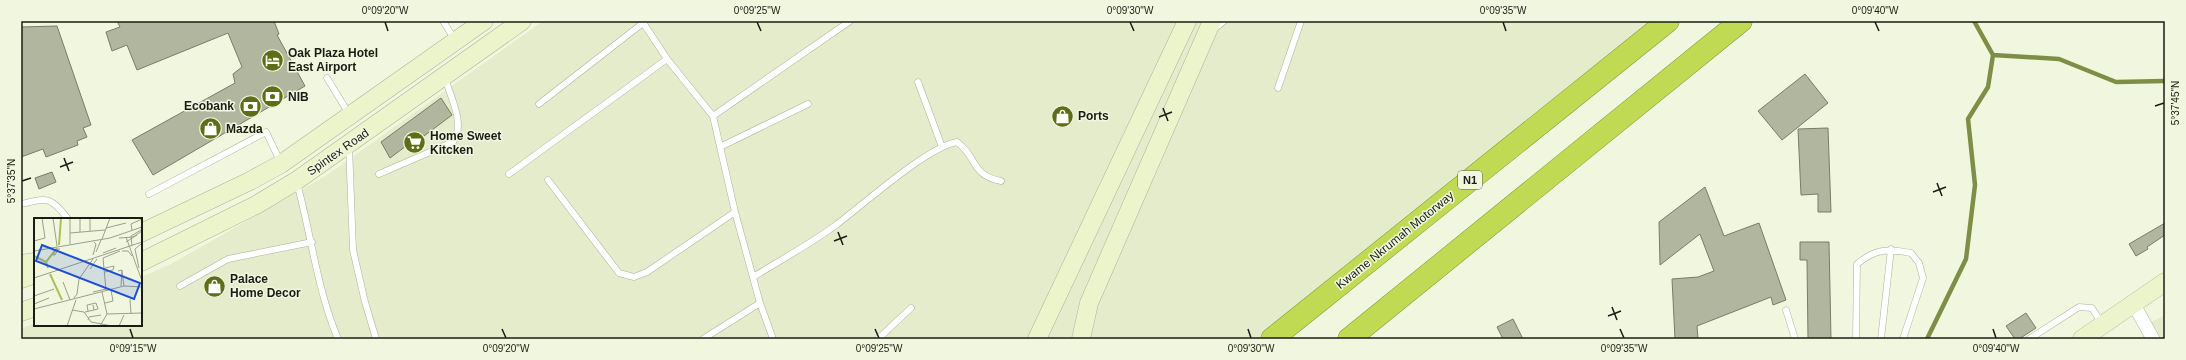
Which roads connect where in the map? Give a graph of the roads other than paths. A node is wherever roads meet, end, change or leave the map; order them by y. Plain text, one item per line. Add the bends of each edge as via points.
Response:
1 (443, 21) edge
2 (484, 21) edge
3 (522, 21) edge
4 (850, 21) edge
5 (1179, 21) edge
6 (1187, 21) edge
7 (1224, 21) edge
8 (1301, 21) edge
9 (1668, 21) edge
10 (1741, 21) edge
11 (643, 22) edge
12 (1210, 28) edge
13 (456, 41) junction
14 (1175, 44) junction
15 (667, 59) junction
16 (444, 76) junction
17 (327, 78) dead end
18 (918, 82) dead end
19 (1278, 88) dead end
20 (538, 104) dead end
21 (808, 104) dead end
22 (713, 116) junction
23 (350, 117) junction
24 (1162, 134) junction
25 (349, 144) junction
26 (720, 147) junction
27 (942, 147) junction
28 (1124, 152) junction
29 (281, 164) junction
30 (379, 174) dead end
31 (509, 174) dead end
32 (548, 180) dead end
33 (296, 181) junction
34 (1001, 181) dead end
35 (149, 194) dead end
36 (21, 204) edge
37 (735, 212) junction
38 (67, 218) edge
39 (142, 233) edge
40 (312, 242) junction
41 (1891, 250) junction
42 (34, 262) edge
43 (142, 262) edge
44 (21, 264) edge
45 (34, 274) edge
46 (753, 277) junction
47 (21, 279) edge
48 (2165, 282) edge
49 (180, 286) dead end
50 (760, 303) junction
51 (2133, 303) junction
52 (34, 306) edge
53 (911, 308) dead end
54 (1786, 310) dead end
55 (21, 312) edge
56 (2103, 325) junction
57 (338, 339) edge
58 (376, 339) edge
59 (703, 339) edge
60 (773, 339) edge
61 (878, 339) edge
62 (1037, 339) edge
63 (1081, 339) edge
64 (1272, 339) edge
65 (1349, 339) edge
66 (1795, 339) edge
67 (1856, 339) edge
68 (1881, 339) edge
69 (1903, 339) edge
70 (2029, 339) edge
71 (2082, 339) edge
72 (2153, 339) edge

1 - 13 lane
2 - 13 main road, Spintex Road
3 - 16 main road, Spintex Road
4 - 22 lane
5 - 14 main road
6 - 14 main road
7 - 12 lane
8 - 19 lane
9 - 64 highway, Kwame Nkrumah Motorway / N1
10 - 65 highway
11 - 15 lane
11 - 20 lane
12 - 24 main road
13 - 23 main road, Spintex Road
14 - 28 main road
15 - 22 lane
15 - 31 lane
16 - 25 main road, Spintex Road
16 - 30 lane via 457,118 456,138 453,142
17 - 23 lane
18 - 27 lane
21 - 26 lane
22 - 26 lane
23 - 29 main road, Spintex Road
24 - 28 main road
24 - 63 main road via 1088,303
25 - 33 main road, Spintex Road
25 - 58 lane via 353,250 364,302
26 - 37 lane
27 - 34 lane via 957,142 964,147 977,169 987,178
27 - 46 lane via 835,226
28 - 62 main road
29 - 35 lane via 266,132
29 - 39 main road, Spintex Road via 223,195
32 - 37 lane via 619,273 634,277 647,272
33 - 40 lane
33 - 43 main road, Spintex Road via 256,205
36 - 38 lane via 42,199 50,200
37 - 46 lane
40 - 49 lane via 228,259
40 - 57 lane via 320,284
41 - 67 lane via 1869,254 1857,264
41 - 68 lane
41 - 69 lane via 1911,252 1919,263 1923,278
42 - 44 main road
45 - 47 main road
46 - 50 lane
48 - 51 main road
50 - 59 lane
50 - 60 lane
51 - 56 main road
51 - 72 street
52 - 55 main road
53 - 61 lane
54 - 66 lane
56 - 70 lane via 2092,308 2079,307
56 - 71 main road

